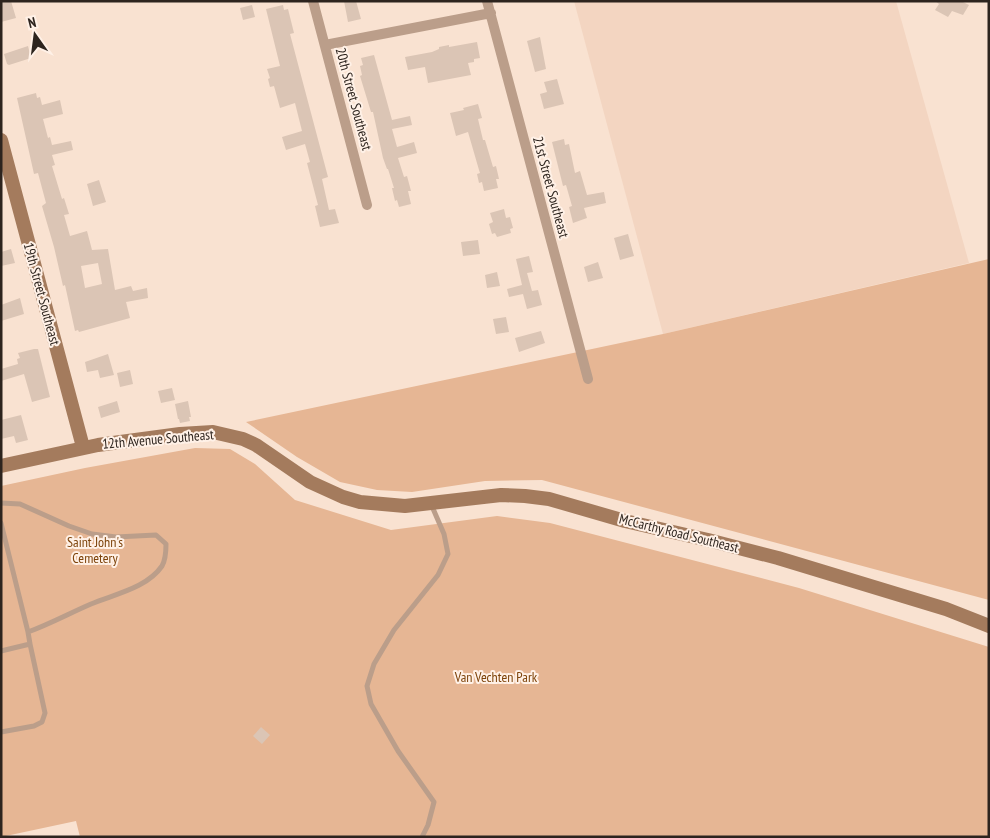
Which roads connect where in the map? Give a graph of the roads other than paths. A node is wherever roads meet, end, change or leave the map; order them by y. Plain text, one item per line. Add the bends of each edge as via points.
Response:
1 (314, 1) edge
2 (488, 1) edge
3 (490, 13) junction
4 (325, 45) junction
5 (1, 140) edge
6 (368, 205) dead end
7 (588, 379) dead end
8 (83, 447) junction
9 (1, 466) edge
10 (2, 502) edge
11 (360, 502) joint
12 (431, 503) junction
13 (1, 523) edge
14 (989, 626) edge
15 (28, 632) junction
16 (30, 644) junction
17 (1, 651) edge
18 (1, 732) edge
19 (422, 837) edge

1 - 4 street, 20th Street Southeast
2 - 3 street, 21st Street Southeast
3 - 4 street
3 - 7 street, 21st Street Southeast
4 - 6 street, 20th Street Southeast
5 - 8 street, 19th Street Southeast
8 - 9 street, 12th Avenue Southeast
8 - 11 street, 12th Avenue Southeast via 199,432 229,435 256,445 326,490
10 - 15 lane via 20,504 92,534 156,536 166,544 162,566 149,579
11 - 12 street, McCarthy Road Southeast via 405,506
12 - 14 street, McCarthy Road Southeast via 501,496 549,499 787,561 946,609
12 - 19 lane via 444,534 448,554 438,575 394,630 374,664 367,686 371,704 398,751 434,802
13 - 15 lane
15 - 16 lane
16 - 17 lane
16 - 18 lane via 45,713 42,722 34,726

